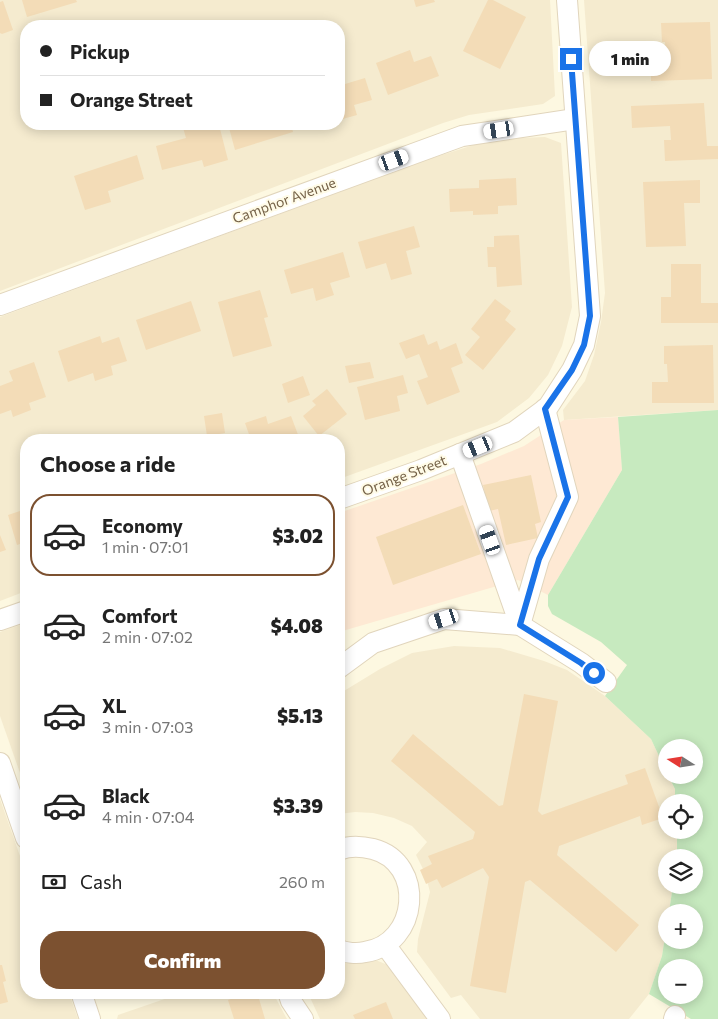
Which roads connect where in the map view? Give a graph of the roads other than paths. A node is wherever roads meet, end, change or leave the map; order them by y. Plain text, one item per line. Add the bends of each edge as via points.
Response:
1 (567, 0) edge
2 (575, 118) junction
3 (0, 305) edge
4 (545, 409) junction
5 (460, 454) junction
6 (345, 497) edge
7 (20, 613) edge
8 (0, 620) edge
9 (520, 625) junction
10 (345, 663) edge
11 (606, 682) dead end
12 (0, 763) edge
13 (20, 821) edge
14 (345, 848) edge
15 (386, 946) junction
16 (345, 951) edge
17 (88, 999) edge
18 (292, 999) edge
19 (90, 1019) edge
20 (303, 1019) edge
21 (440, 1019) edge

1 - 2 street, Orange Street
2 - 3 street, Camphor Avenue via 462,136
2 - 4 street, Orange Street via 590,316 584,345 572,370
4 - 5 street, Orange Street via 514,432
4 - 9 street via 568,497 539,559
5 - 6 street, Orange Street
5 - 9 street
7 - 8 street
9 - 10 street via 444,619 373,642
9 - 11 street
12 - 13 street
14 - 15 street via 362,846 379,851 394,861 404,875 410,892 409,910 403,927
15 - 16 street via 360,953
15 - 21 street
17 - 19 street
18 - 20 street

